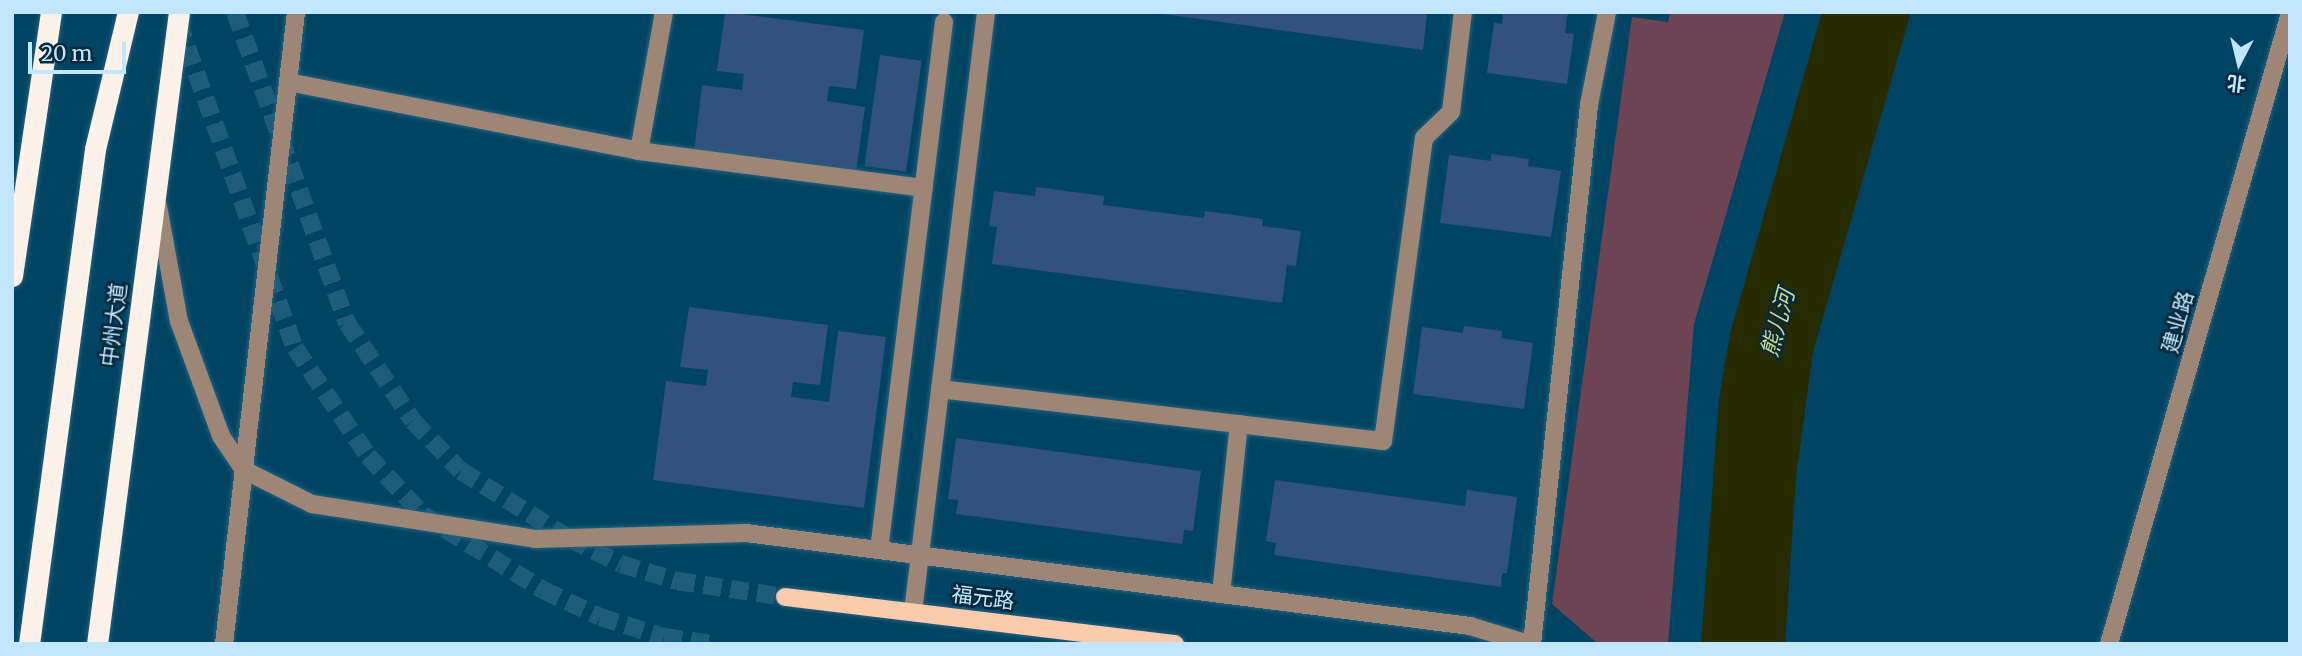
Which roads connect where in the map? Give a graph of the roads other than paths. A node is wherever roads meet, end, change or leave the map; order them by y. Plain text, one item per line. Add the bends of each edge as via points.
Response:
1 (51, 12) edge
2 (128, 12) edge
3 (178, 12) edge
4 (296, 12) edge
5 (664, 12) edge
6 (986, 12) edge
7 (1464, 12) edge
8 (1607, 12) edge
9 (2290, 13) edge
10 (944, 22) dead end
11 (288, 82) junction
12 (639, 151) junction
13 (924, 188) junction
14 (156, 195) junction
15 (12, 276) edge
16 (940, 389) junction
17 (1239, 424) junction
18 (244, 470) junction
19 (879, 550) junction
20 (920, 555) junction
21 (1221, 594) junction
22 (785, 597) tunnel mouth
23 (913, 612) junction
24 (29, 644) edge
25 (97, 644) edge
26 (224, 644) edge
27 (1175, 644) edge
28 (1531, 644) edge
29 (2109, 644) edge

1 - 15 highway
2 - 24 highway via 95,149
3 - 14 highway, 中州大道
4 - 11 street
5 - 12 street
6 - 16 street
7 - 17 street via 1451,112 1424,138 1383,440
8 - 28 street via 1589,105
9 - 29 street, 建业路
10 - 13 street
11 - 12 street
11 - 18 street
12 - 13 street
13 - 19 street
14 - 18 street via 179,321 221,436
14 - 25 highway, 中州大道
16 - 17 street
16 - 20 street
17 - 21 street
18 - 19 street via 313,504 535,540 746,533
18 - 26 street
19 - 20 street
20 - 21 street
20 - 23 street
21 - 28 street via 1470,626
22 - 23 main road, 福元路
23 - 27 main road, 福元路

